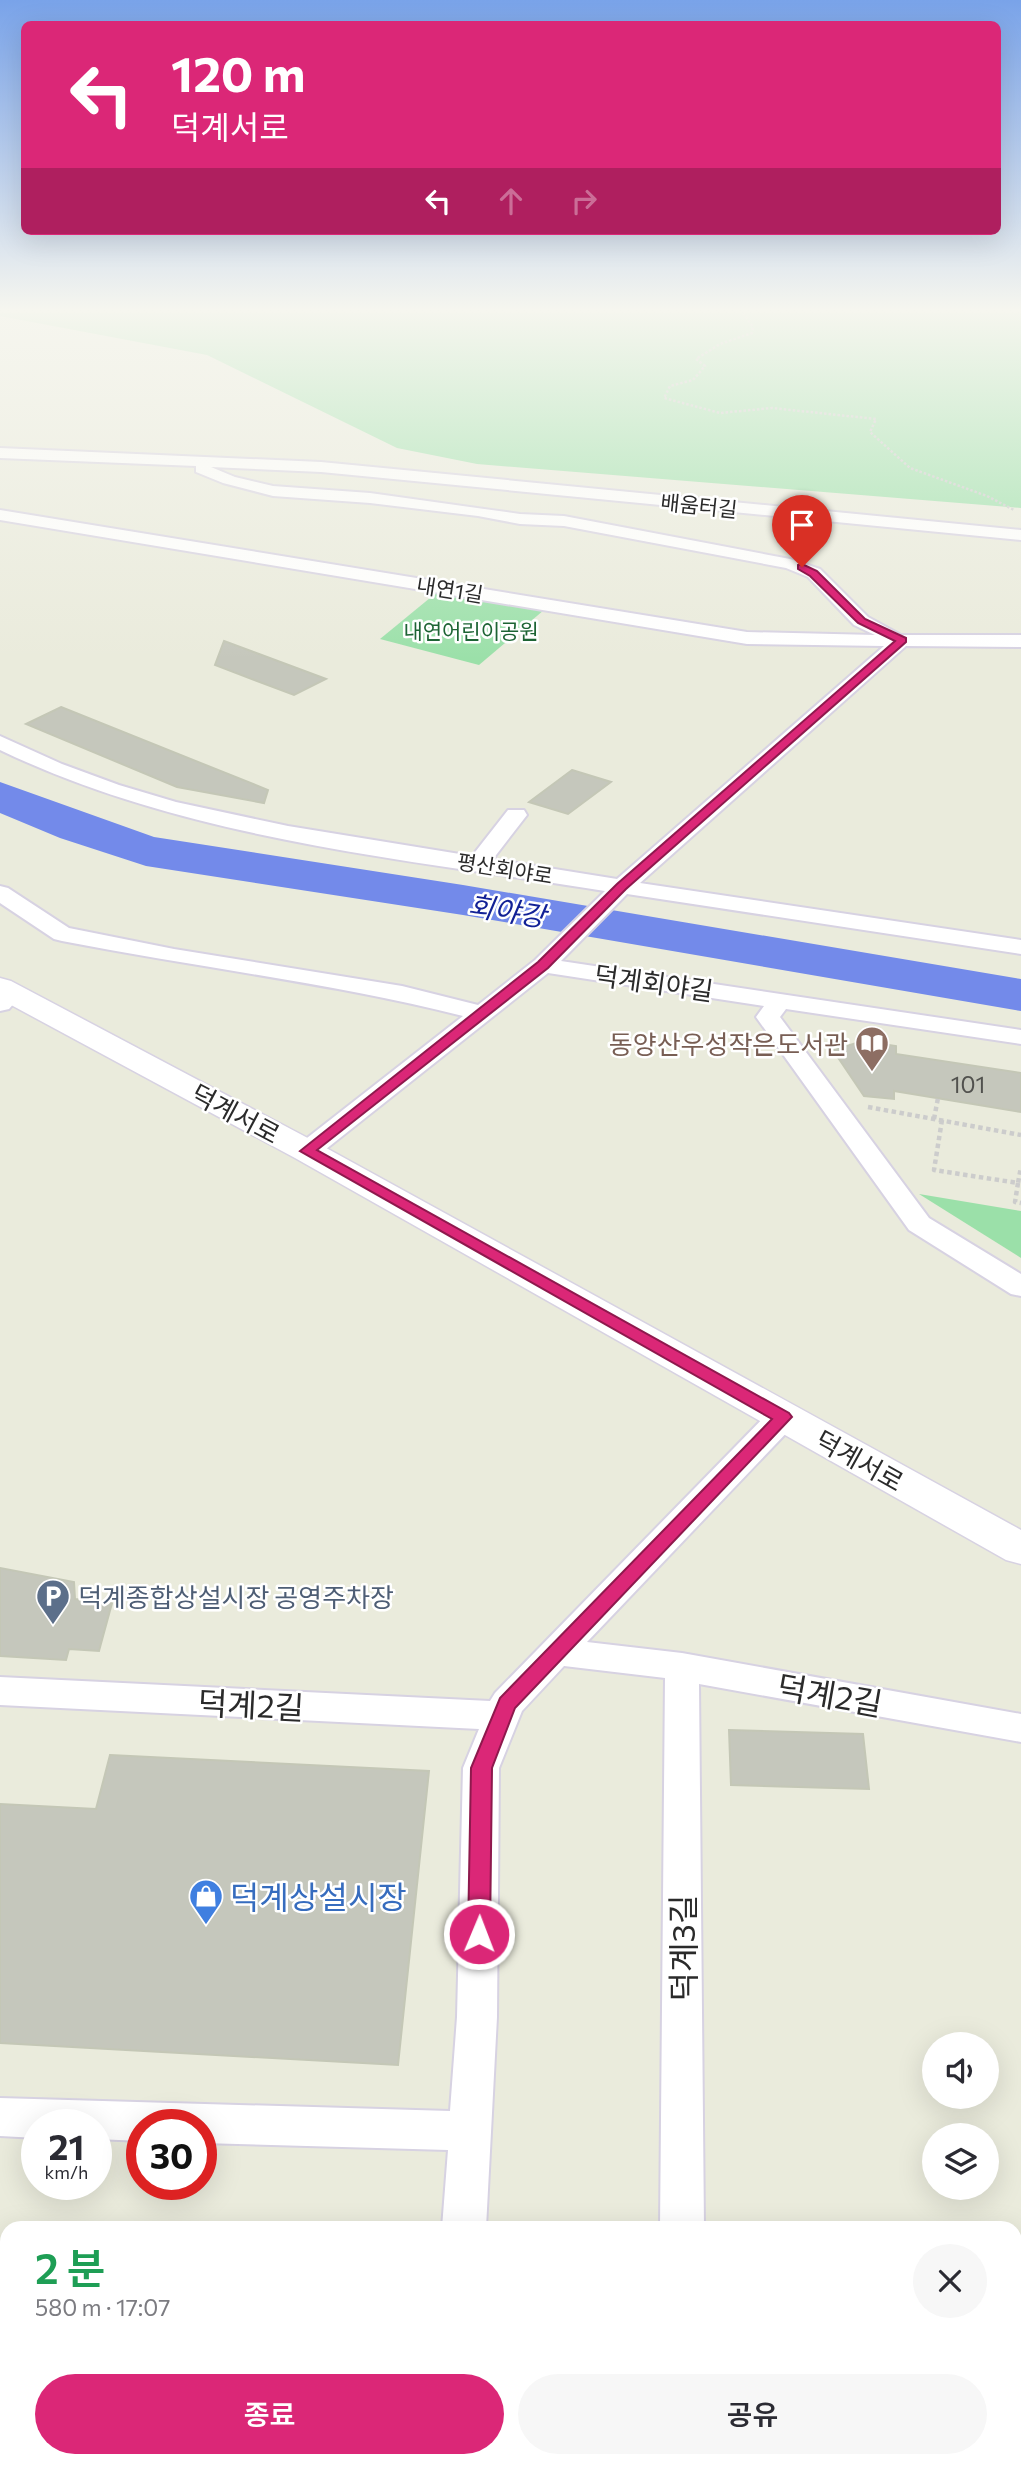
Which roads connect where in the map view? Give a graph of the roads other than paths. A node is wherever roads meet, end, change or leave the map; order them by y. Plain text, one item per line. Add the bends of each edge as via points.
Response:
1 (0, 453) edge
2 (18, 454) junction
3 (195, 460) junction
4 (0, 473) edge
5 (0, 515) edge
6 (1021, 535) edge
7 (902, 640) junction
8 (1021, 641) edge
9 (0, 742) edge
10 (516, 815) dead end
11 (478, 863) junction
12 (0, 893) edge
13 (614, 895) junction
14 (1021, 947) edge
15 (551, 958) junction
16 (4, 995) edge
17 (779, 1001) junction
18 (482, 1013) junction
19 (1021, 1037) edge
20 (307, 1151) junction
21 (1021, 1287) edge
22 (783, 1417) junction
23 (1021, 1549) edge
24 (555, 1652) junction
25 (681, 1667) junction
26 (0, 1691) edge
27 (502, 1716) junction
28 (1021, 1728) edge
29 (0, 2117) edge
30 (470, 2131) junction
31 (464, 2221) edge
32 (682, 2221) edge

1 - 2 street, 배움터길
2 - 3 street, 배움터길
2 - 4 street
3 - 6 street, 배움터길 via 321,467
3 - 7 street, 내연1길 via 204,471 273,491 564,521 790,564 814,573 861,621
5 - 7 street, 내연1길 via 747,638
7 - 8 street, 내연1길
7 - 13 street
9 - 11 street, 평산회야로 via 131,798 297,834
10 - 11 street
11 - 13 street, 평산회야로
12 - 18 street via 62,934 402,993
13 - 14 street, 평산회야로
13 - 15 street
15 - 17 street, 덕계회야길
15 - 18 street
16 - 20 street, 덕계서로
17 - 19 street, 덕계회야길
17 - 21 street via 768,1017 919,1224
18 - 20 street
20 - 22 street, 덕계서로
22 - 23 street, 덕계서로
22 - 24 street
24 - 25 street, 덕계2길
24 - 27 street via 507,1703
25 - 28 street, 덕계2길
25 - 32 street, 덕계3길
26 - 27 street, 덕계2길
27 - 30 street via 481,1768 477,2017
29 - 30 street
30 - 31 street

